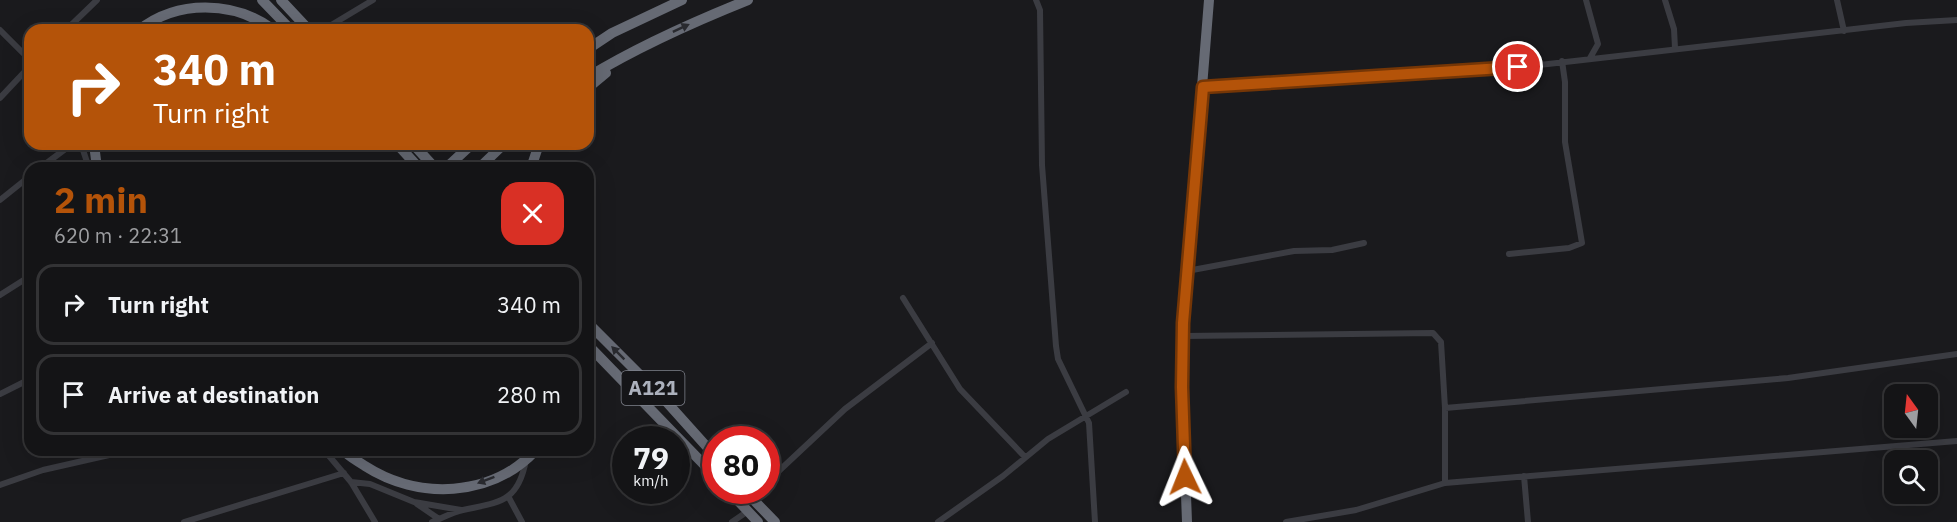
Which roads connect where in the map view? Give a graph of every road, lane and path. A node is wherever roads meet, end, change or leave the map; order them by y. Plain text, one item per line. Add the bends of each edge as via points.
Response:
1 (97, 0) edge
2 (262, 0) edge
3 (281, 0) edge
4 (373, 0) edge
5 (682, 0) edge
6 (748, 0) edge
7 (1036, 0) edge
8 (1209, 0) edge
9 (1586, 0) edge
10 (1665, 0) edge
11 (1837, 0) edge
12 (1957, 20) edge
13 (72, 24) edge
14 (148, 24) edge
15 (266, 24) edge
16 (285, 24) edge
17 (303, 24) edge
18 (333, 24) edge
19 (0, 30) edge
20 (1844, 31) junction
21 (594, 45) edge
22 (1675, 48) junction
23 (629, 53) junction
24 (24, 54) edge
25 (1590, 58) junction
26 (1562, 62) junction
27 (24, 72) edge
28 (594, 73) edge
29 (594, 83) edge
30 (1203, 87) junction
31 (0, 98) edge
32 (64, 150) edge
33 (402, 150) edge
34 (418, 150) edge
35 (466, 150) edge
36 (498, 150) edge
37 (48, 162) edge
38 (413, 162) edge
39 (429, 162) edge
40 (452, 162) edge
41 (485, 162) edge
42 (24, 181) edge
43 (0, 200) edge
44 (1364, 243) dead end
45 (1509, 254) dead end
46 (1186, 271) junction
47 (24, 280) edge
48 (0, 296) edge
49 (903, 298) dead end
50 (594, 328) edge
51 (1183, 336) junction
52 (932, 343) junction
53 (594, 351) edge
54 (1957, 354) edge
55 (24, 382) edge
56 (1126, 392) dead end
57 (0, 394) edge
58 (1445, 408) junction
59 (1086, 415) junction
60 (702, 441) edge
61 (1957, 441) edge
62 (105, 456) edge
63 (329, 456) edge
64 (352, 456) edge
65 (529, 456) edge
66 (1025, 457) junction
67 (526, 459) junction
68 (702, 463) edge
69 (780, 470) edge
70 (344, 473) junction
71 (1524, 476) junction
72 (351, 482) junction
73 (1445, 483) junction
74 (0, 485) edge
75 (508, 496) junction
76 (414, 502) junction
77 (741, 504) edge
78 (760, 504) edge
79 (461, 510) junction
80 (748, 512) junction
81 (436, 521) edge
82 (184, 522) edge
83 (375, 522) edge
84 (522, 522) edge
85 (732, 522) edge
86 (758, 522) edge
87 (775, 522) edge
88 (938, 522) edge
89 (1095, 522) edge
90 (1187, 522) edge
91 (1286, 522) edge
92 (1528, 522) edge

1 - 13 street
2 - 16 highway
3 - 17 highway
4 - 18 street
5 - 21 highway
23 -> 6 highway
7 - 59 street via 1040,10 1042,165 1056,346 1058,359
8 - 30 highway
9 - 25 street via 1598,44
10 - 22 street
11 - 20 street
12 - 20 street
14 - 15 highway via 170,9 201,1 233,8
19 - 24 street
20 - 22 street
22 - 25 street
23 - 28 highway
23 - 29 highway
25 - 26 street
26 - 30 street via 1496,70
26 - 45 street via 1565,142 1582,243 1569,248
27 - 31 street
30 - 46 highway
32 - 37 street
33 - 38 highway
34 - 39 highway
35 - 40 highway
36 - 41 highway
42 - 43 street
44 - 46 street
46 - 51 highway
47 - 48 street
49 - 52 street
60 -> 50 highway, A121
51 - 58 street via 1433,333 1441,342
51 - 90 highway
52 - 66 street via 974,406
52 - 69 street via 845,410
53 - 68 highway, A121
54 - 58 street via 1788,378
55 - 57 street
56 - 59 street
58 - 73 street
59 - 66 street
59 - 89 street
61 - 71 street
62 - 74 street
63 - 70 street
67 -> 64 highway via 488,481 464,488 418,489 390,480
65 - 67 highway
66 - 88 street
67 - 75 street via 523,477
70 - 72 street
70 - 82 street
71 - 73 street
71 - 92 street
72 - 76 street via 369,484
72 - 83 street
73 - 91 street via 1356,510
75 - 79 street via 490,506
75 - 84 street
76 - 79 street
76 - 81 street
77 - 80 highway
78 - 87 highway
79 - 81 street
80 - 85 street
80 - 86 highway

